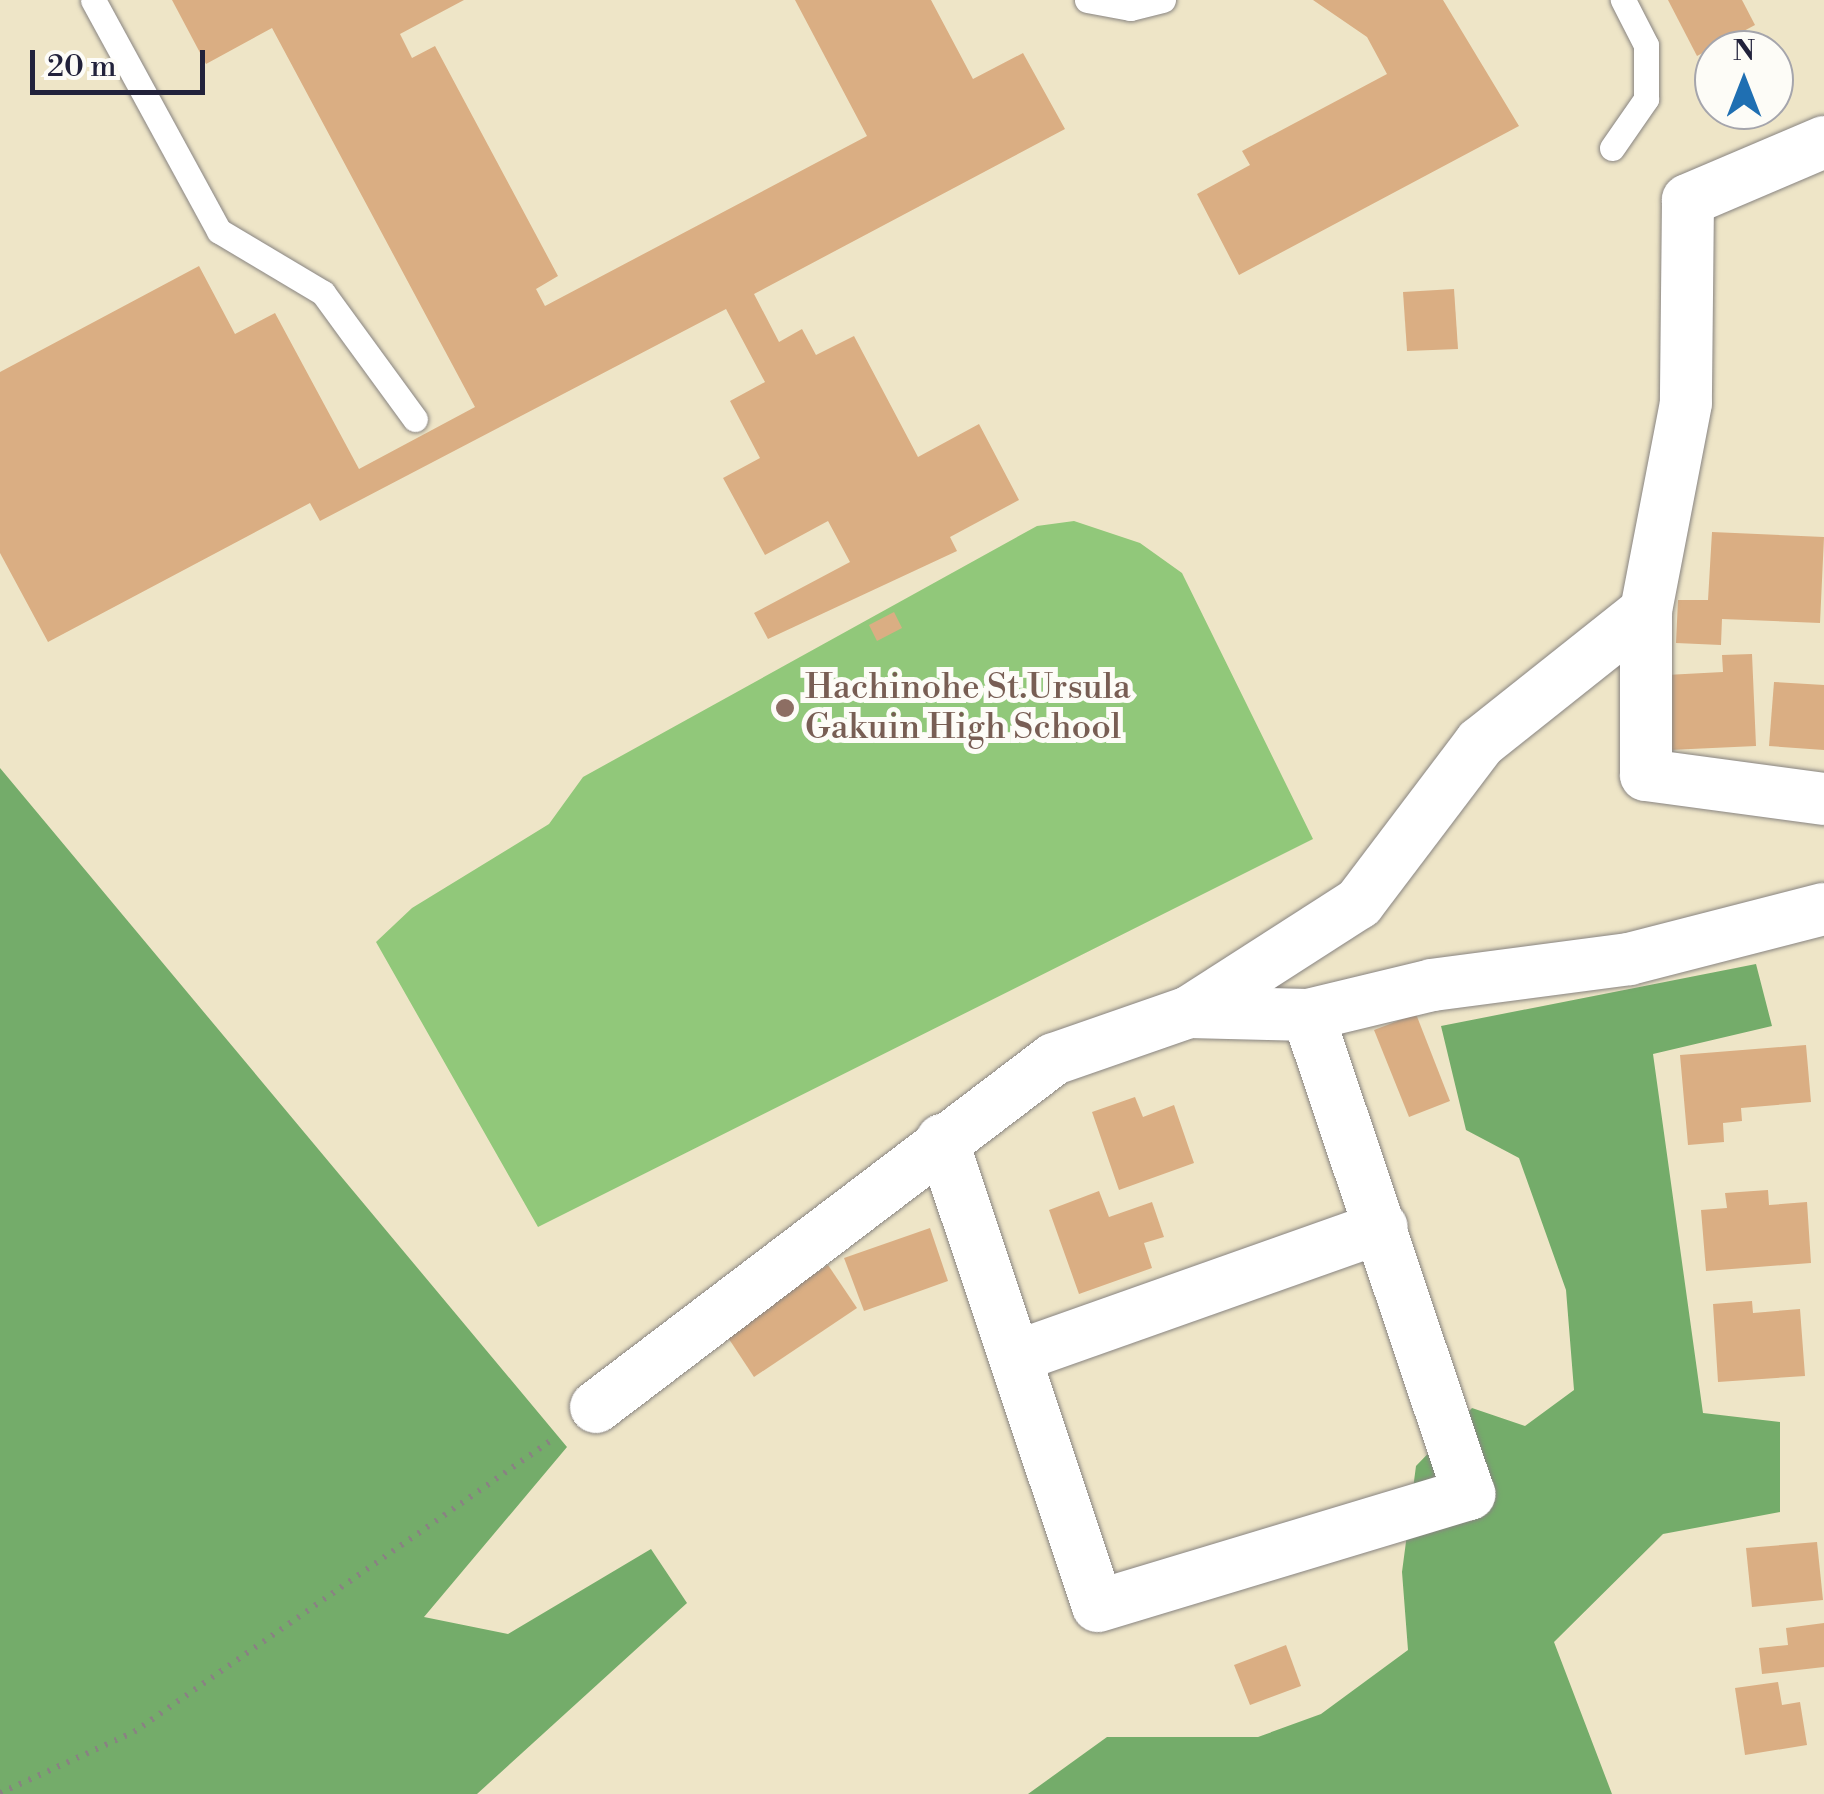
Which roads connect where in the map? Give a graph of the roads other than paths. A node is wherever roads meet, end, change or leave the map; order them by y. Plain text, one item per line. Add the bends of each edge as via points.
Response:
1 (93, 0) edge
2 (1087, 0) edge
3 (1163, 0) edge
4 (1623, 0) edge
5 (1824, 142) edge
6 (1612, 148) dead end
7 (416, 419) dead end
8 (1646, 611) junction
9 (1824, 799) edge
10 (1824, 908) edge
11 (1188, 1012) junction
12 (1308, 1014) junction
13 (942, 1140) junction
14 (1382, 1227) junction
15 (1014, 1357) junction
16 (596, 1406) road end

1 - 7 lane via 218,231 322,294
2 - 3 lane via 1130,8
4 - 6 lane via 1646,46 1646,100
5 - 8 street via 1688,200 1686,402
8 - 9 street via 1646,775
8 - 11 street via 1480,743 1359,903
10 - 12 street via 1629,958 1432,985
11 - 12 street
11 - 13 street via 1054,1059
12 - 14 street
13 - 15 street
13 - 16 street
14 - 15 street
14 - 15 street via 1469,1494 1098,1606

